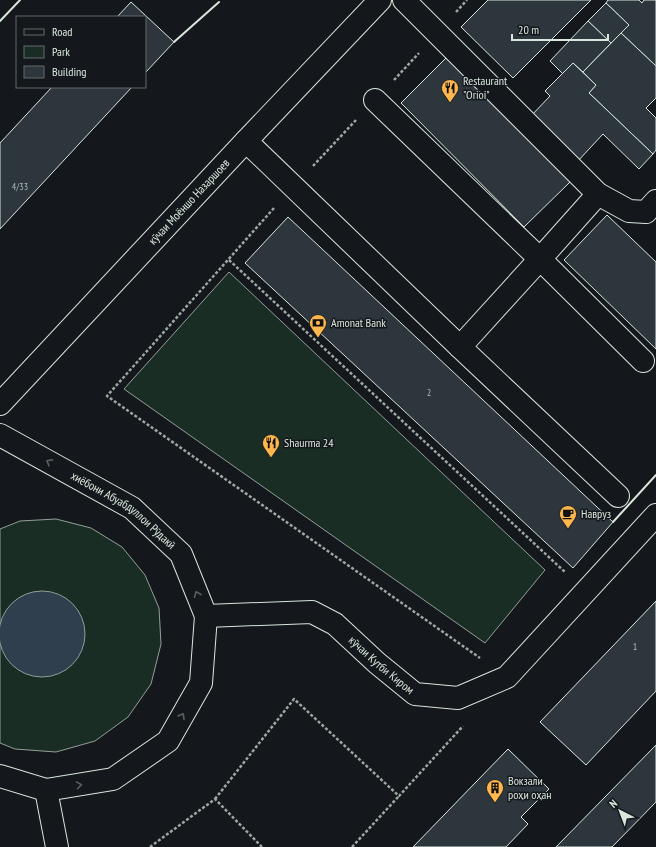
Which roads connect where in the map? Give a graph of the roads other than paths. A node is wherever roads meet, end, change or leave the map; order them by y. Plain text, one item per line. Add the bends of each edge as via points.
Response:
1 (380, 0) edge
2 (404, 0) edge
3 (375, 100) road end
4 (246, 141) junction
5 (598, 194) junction
6 (651, 207) edge
7 (540, 259) junction
8 (460, 347) junction
9 (643, 361) dead end
10 (0, 404) edge
11 (0, 435) edge
12 (618, 496) dead end
13 (656, 515) edge
14 (206, 616) junction
15 (0, 776) edge
16 (46, 790) junction
17 (57, 847) edge

1 - 4 street, кӯчаи Моёншо Назаршоев
2 - 5 street
3 - 7 street
4 - 8 street
4 - 10 street, кӯчаи Моёншо Назаршоев
5 - 6 street via 629,211
5 - 7 street
7 - 8 street
7 - 9 street
8 - 12 street
14 -> 11 street, хиёбони Абуабдуллои Рӯдакӣ via 181,554 132,508
13 - 14 street, кӯчаи Кутби Киром via 507,677 458,698 415,694 336,624 312,612
16 -> 14 street, хиёбони Абуабдуллои Рӯдакӣ via 113,779 168,741 201,683
15 - 16 street, хиёбони Абуабдуллои Рӯдакӣ
16 - 17 street

